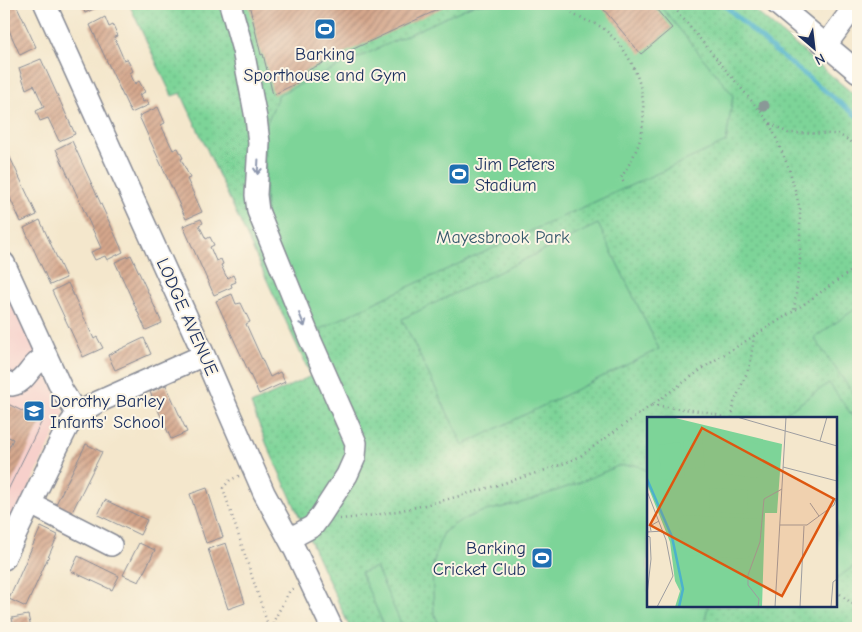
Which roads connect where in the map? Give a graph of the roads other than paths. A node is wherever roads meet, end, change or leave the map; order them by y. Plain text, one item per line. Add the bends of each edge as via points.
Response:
1 (45, 4) edge
2 (230, 4) edge
3 (856, 4) edge
4 (782, 5) edge
5 (826, 45) junction
6 (858, 72) edge
7 (4, 263) edge
8 (204, 354) junction
9 (47, 356) junction
10 (4, 381) edge
11 (77, 414) junction
12 (30, 504) junction
13 (289, 539) junction
14 (111, 546) dead end
15 (4, 559) edge
16 (332, 628) edge

1 - 8 street, LODGE AVENUE
2 -> 13 street via 244,50 256,118 258,211 356,443 355,457 330,517
3 - 5 street
4 - 5 street
5 - 6 street
7 - 9 street
8 - 11 street
8 - 13 street, LODGE AVENUE via 264,493
9 - 10 street via 38,360 19,384
9 - 11 street
11 - 12 street
12 - 14 street
12 - 15 street
13 - 16 street, LODGE AVENUE

